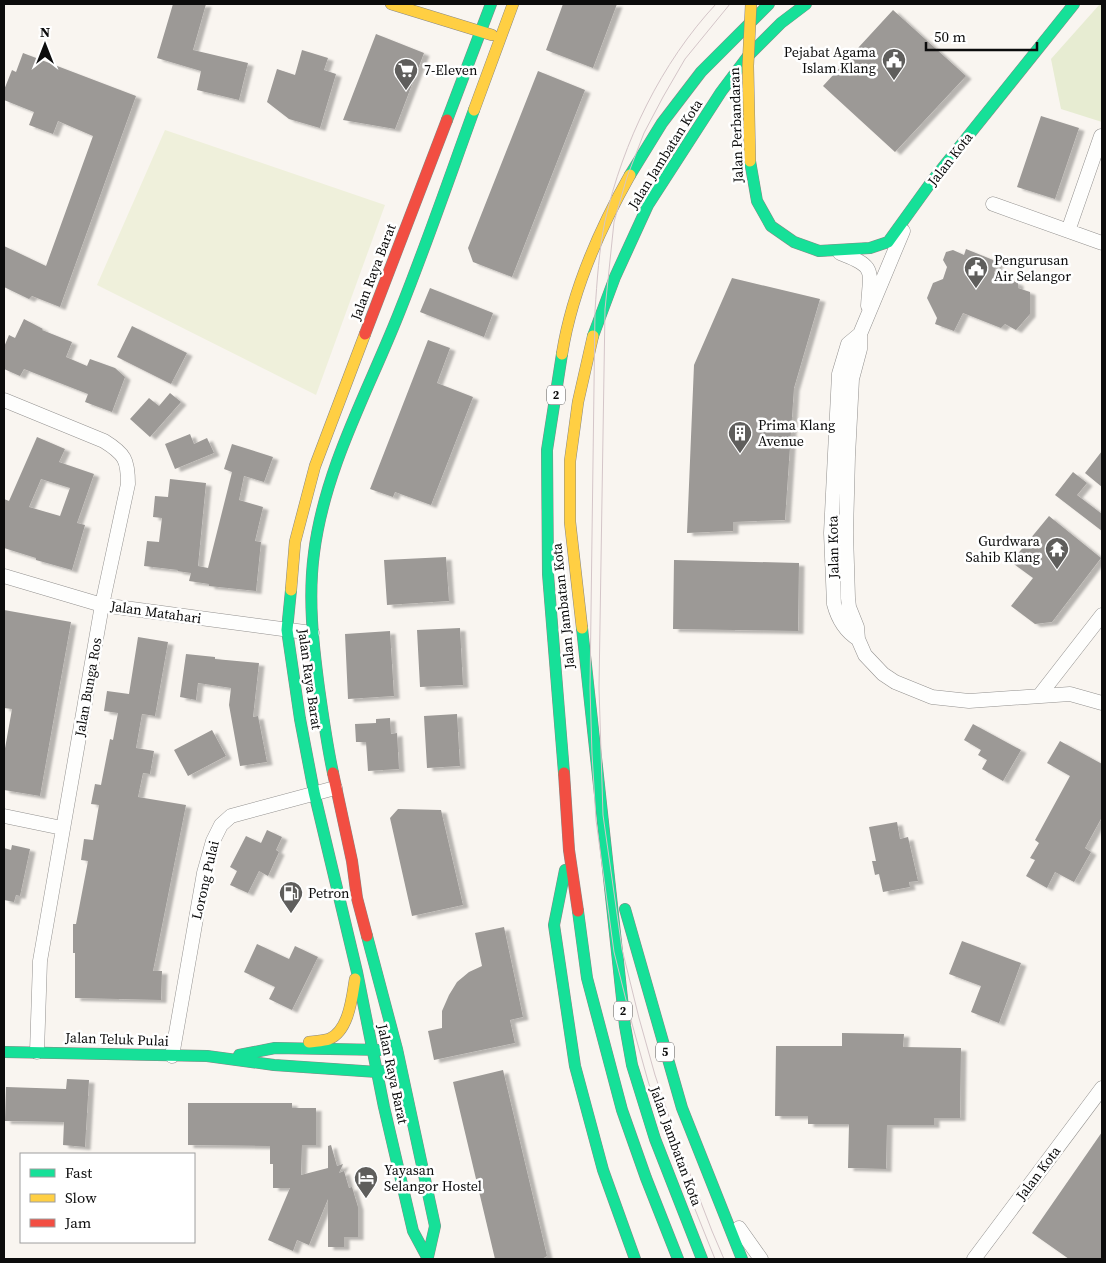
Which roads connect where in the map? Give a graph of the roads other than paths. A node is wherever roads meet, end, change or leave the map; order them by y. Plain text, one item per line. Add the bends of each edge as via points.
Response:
1 (391, 4) edge
2 (491, 4) edge
3 (513, 4) edge
4 (751, 4) edge
5 (769, 4) edge
6 (806, 4) edge
7 (1074, 4) edge
8 (481, 30) junction
9 (500, 38) junction
10 (1102, 136) edge
11 (993, 204) dead end
12 (911, 210) junction
13 (1068, 231) junction
14 (1102, 243) edge
15 (835, 251) junction
16 (868, 317) junction
17 (860, 334) junction
18 (4, 400) edge
19 (831, 533) junction
20 (846, 533) junction
21 (4, 576) edge
22 (102, 605) junction
23 (1102, 615) edge
24 (287, 630) junction
25 (312, 633) junction
26 (858, 639) junction
27 (1039, 696) junction
28 (1102, 703) edge
29 (335, 788) junction
30 (314, 792) junction
31 (4, 816) edge
32 (62, 828) junction
33 (605, 839) junction
34 (569, 850) junction
35 (357, 972) junction
36 (275, 1048) junction
37 (397, 1048) junction
38 (372, 1051) junction
39 (4, 1052) edge
40 (36, 1052) junction
41 (172, 1056) junction
42 (230, 1058) junction
43 (400, 1069) junction
44 (378, 1072) junction
45 (1102, 1088) edge
46 (671, 1177) junction
47 (715, 1192) junction
48 (428, 1258) edge
49 (635, 1259) edge
50 (678, 1259) edge
51 (702, 1259) edge
52 (712, 1259) edge
53 (742, 1259) edge
54 (761, 1259) edge
55 (974, 1259) edge

1 - 8 main road
2 - 8 main road, Jalan Raya Barat
3 - 9 main road, Jalan Raya Barat
4 - 15 main road, Jalan Perbandaran, bridge via 748,66 750,161 755,196 771,226 794,242 819,251
5 - 34 main road, Jalan Jambatan Kota / 2 via 701,72 662,123 629,177 588,260 566,329 547,450 547,507 548,574
6 - 33 main road, Jalan Jambatan Kota / 2 via 748,56 648,205 615,277 591,342 570,461 570,522
7 - 12 main road, Jalan Kota
8 - 9 main road
8 - 24 main road, Jalan Raya Barat via 315,466 295,542
9 - 25 main road, Jalan Raya Barat via 401,309 334,471 314,552
10 - 13 street
11 - 13 street
12 - 15 main road, Jalan Perbandaran via 888,242 870,248
12 - 16 street, Jalan Kota
13 - 14 street
15 - 16 street via 859,260 870,273
16 - 17 street, Jalan Kota
17 - 19 street, Jalan Kota via 848,344 839,374
17 - 20 street, Jalan Kota via 860,349 852,380
18 - 22 street, Jalan Bunga Ros via 104,442 118,450 126,460 128,484
19 - 20 street
19 - 26 street, Jalan Kota via 836,614 847,632
20 - 26 street, Jalan Kota via 849,608
21 - 22 street, Jalan Matahari
22 - 24 street, Jalan Matahari
22 - 32 street, Jalan Bunga Ros
23 - 27 street
24 - 25 street, Jalan Matahari
24 - 30 main road, Jalan Raya Barat
25 - 29 main road, Jalan Raya Barat
26 - 27 street, Jalan Kota via 865,655 883,674 932,697 969,700
27 - 28 street, Jalan Kota via 1070,694
29 - 30 street, Lorong Pulai
29 - 37 main road, Jalan Raya Barat via 357,898
30 - 35 main road, Jalan Raya Barat
30 - 41 street, Lorong Pulai via 232,816 221,825 204,873
31 - 32 street
32 - 40 street, Jalan Bunga Ros via 40,961
33 - 46 main road, Jalan Jambatan Kota / 2 via 626,1036 655,1139
33 - 47 main road, 5 via 682,1108
34 - 49 main road via 554,925 575,1066 603,1170
34 - 50 main road, 2 via 587,978 622,1110
35 - 36 main road via 346,1017 331,1039
35 - 38 main road, Jalan Raya Barat
36 - 38 main road, Jalan Teluk Pulai
36 - 42 main road, Jalan Teluk Pulai
37 - 38 main road, Jalan Teluk Pulai
37 - 43 main road, Jalan Raya Barat
38 - 44 main road, Jalan Raya Barat
39 - 40 main road, Jalan Teluk Pulai
40 - 41 main road, Jalan Teluk Pulai
41 - 42 main road, Jalan Teluk Pulai
42 - 44 main road, Jalan Teluk Pulai via 274,1065
43 - 44 main road, Jalan Teluk Pulai
43 - 48 main road, Jalan Raya Barat via 435,1226
44 - 48 main road, Jalan Raya Barat via 413,1231
45 - 55 street, Jalan Kota
46 - 51 main road, Jalan Jambatan Kota / 2
46 - 52 main road
47 - 53 main road, 5
47 - 54 street

